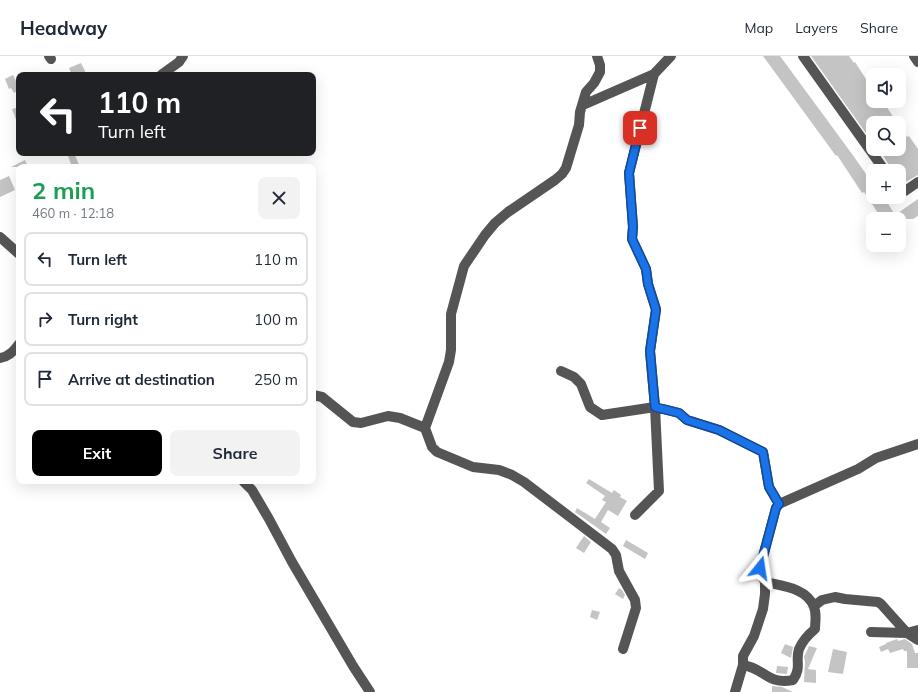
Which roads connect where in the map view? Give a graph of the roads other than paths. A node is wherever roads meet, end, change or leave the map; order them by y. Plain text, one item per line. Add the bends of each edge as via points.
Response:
1 (183, 56) edge
2 (597, 56) edge
3 (671, 56) edge
4 (803, 56) edge
5 (914, 56) edge
6 (918, 62) edge
7 (165, 72) edge
8 (654, 74) junction
9 (583, 105) junction
10 (880, 164) edge
11 (918, 182) edge
12 (906, 190) edge
13 (0, 237) edge
14 (16, 251) edge
15 (16, 347) edge
16 (0, 358) edge
17 (561, 371) dead end
18 (316, 395) edge
19 (655, 407) junction
20 (425, 428) junction
21 (918, 444) edge
22 (246, 484) edge
23 (779, 504) junction
24 (635, 515) dead end
25 (765, 582) junction
26 (814, 606) junction
27 (918, 630) edge
28 (871, 632) dead end
29 (907, 633) junction
30 (918, 640) edge
31 (623, 649) dead end
32 (743, 665) junction
33 (370, 692) edge
34 (735, 692) edge

1 - 7 street
2 - 9 street via 600,72 586,92
3 - 8 street
4 - 10 street
5 - 6 street
8 - 9 street
8 - 19 street via 629,173 632,239 646,269 656,310 650,351
9 - 20 street via 566,168 562,174 495,223 464,266 451,314 449,362
11 - 12 street
13 - 14 street
15 - 16 street
17 - 19 street via 574,377 581,384 590,407 602,415
18 - 20 street via 322,396 353,422 388,416
19 - 23 street via 679,413 687,420 719,430 763,452 769,487
19 - 24 street via 659,491
20 - 31 street via 432,447 437,452 473,467 499,470 512,475 612,549 619,571 635,600 636,608
21 - 23 street via 876,458 858,469
22 - 33 street via 252,490
23 - 25 street via 760,568
25 - 26 street via 793,588 804,594
25 - 32 street via 763,609 754,636 743,656
26 - 29 street via 822,600 835,597 878,602
26 - 32 street via 815,629 799,650 798,673 794,680 775,681 757,669
27 - 29 street
28 - 29 street
29 - 30 street
32 - 34 street

